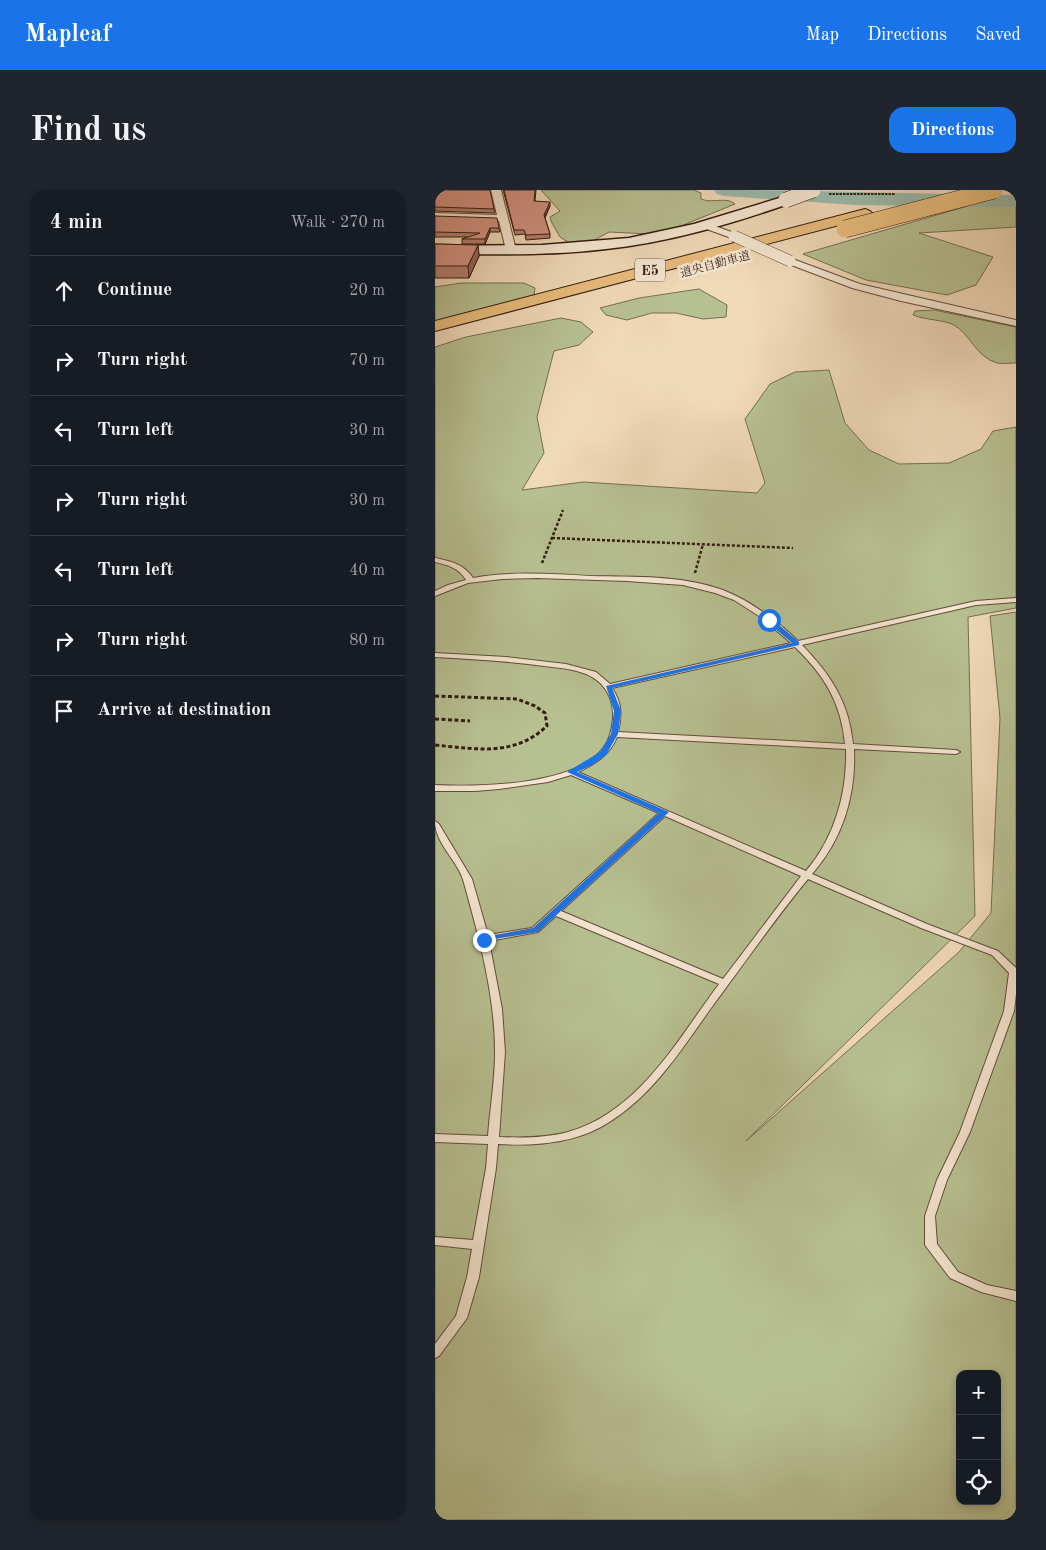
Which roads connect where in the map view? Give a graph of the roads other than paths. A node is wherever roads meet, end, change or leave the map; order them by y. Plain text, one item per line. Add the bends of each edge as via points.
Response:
1 (496, 190) edge
2 (813, 190) edge
3 (957, 190) edge
4 (995, 190) edge
5 (435, 216) edge
6 (503, 218) junction
7 (704, 225) junction
8 (435, 250) edge
9 (511, 250) junction
10 (1016, 323) edge
11 (435, 326) edge
12 (435, 338) edge
13 (435, 560) edge
14 (470, 580) junction
15 (435, 594) edge
16 (1016, 600) edge
17 (797, 644) junction
18 (435, 656) edge
19 (608, 687) junction
20 (615, 734) junction
21 (850, 746) junction
22 (955, 752) dead end
23 (571, 772) junction
24 (435, 788) edge
25 (665, 812) junction
26 (435, 824) edge
27 (807, 875) junction
28 (555, 912) junction
29 (484, 940) junction
30 (725, 983) junction
31 (435, 1138) edge
32 (493, 1141) junction
33 (435, 1241) edge
34 (478, 1245) junction
35 (1016, 1296) edge
36 (435, 1353) edge

1 - 6 street
2 - 7 street, bridge via 747,214
3 - 11 highway, 道央自動車道 / E5
4 - 12 highway, 道央自動車道 / E5, bridge
5 - 6 street
6 - 9 street
7 - 9 street via 605,245
7 - 10 street, bridge via 856,286
8 - 9 street
13 - 14 lane via 453,564
14 - 15 lane
14 - 17 lane via 537,577 692,585 718,591 747,604
16 - 17 lane via 975,603
17 - 19 lane
17 - 21 lane via 811,658 839,700
18 - 19 lane via 521,660 576,668 593,674
19 - 20 lane via 618,711
20 - 21 lane
20 - 23 lane via 603,753
21 - 22 lane
21 - 27 lane via 847,797 835,833
23 - 24 lane via 536,782 493,788
23 - 25 lane
25 - 27 lane
25 - 28 lane
26 - 29 lane via 468,879
27 - 30 lane
27 - 35 lane via 995,953 1014,972 1009,1011 965,1132 941,1180 930,1216 931,1245 954,1275 985,1289
28 - 29 lane via 535,930
28 - 30 lane
29 - 32 lane via 497,1009 500,1052
30 - 32 lane via 649,1086 611,1116 570,1135 533,1141
31 - 32 lane
32 - 34 lane
33 - 34 lane
34 - 36 lane via 461,1318

